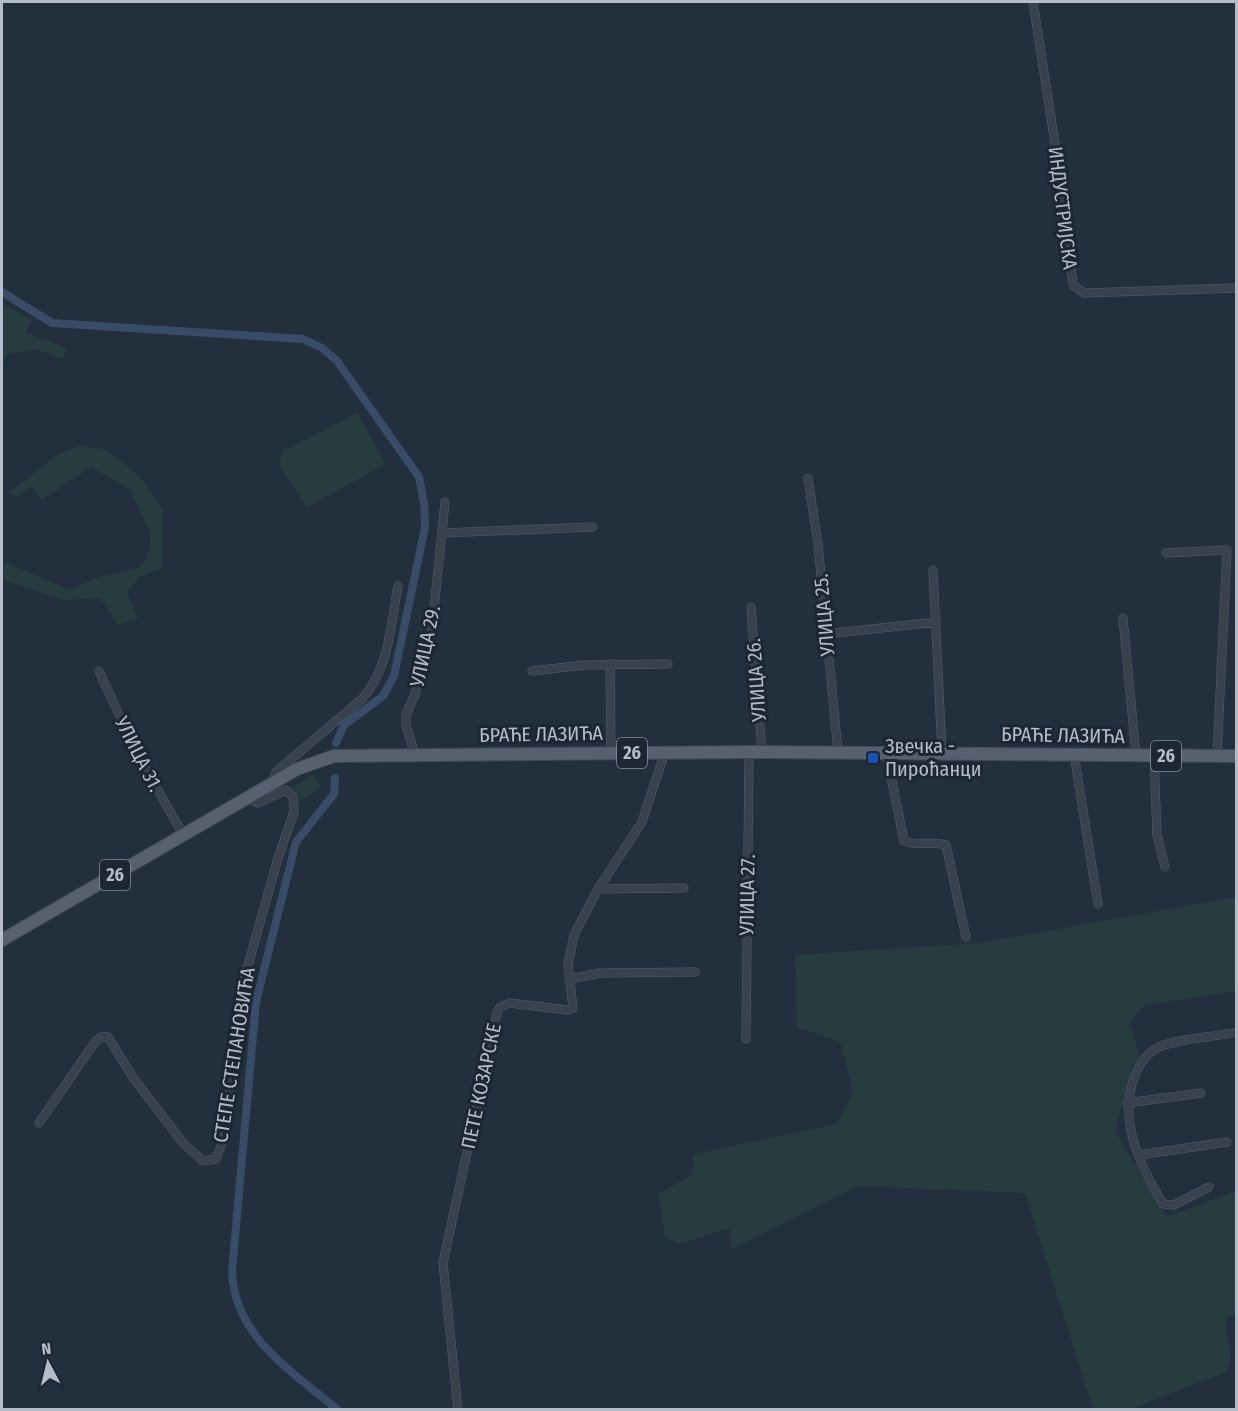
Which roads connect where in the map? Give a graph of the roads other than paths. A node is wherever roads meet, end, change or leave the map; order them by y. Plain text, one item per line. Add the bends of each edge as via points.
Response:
1 (1033, 2) edge
2 (1236, 288) edge
3 (808, 478) dead end
4 (445, 502) dead end
5 (593, 526) dead end
6 (442, 533) junction
7 (1166, 553) dead end
8 (933, 570) dead end
9 (398, 586) dead end
10 (751, 607) dead end
11 (1123, 618) dead end
12 (936, 622) junction
13 (826, 634) junction
14 (610, 664) junction
15 (668, 664) dead end
16 (99, 671) dead end
17 (532, 671) dead end
18 (665, 752) junction
19 (749, 752) junction
20 (762, 752) junction
21 (838, 752) junction
22 (886, 752) junction
23 (942, 752) junction
24 (611, 753) junction
25 (1074, 754) junction
26 (415, 755) junction
27 (1136, 755) junction
28 (1154, 755) junction
29 (1217, 756) junction
30 (1236, 756) edge
31 (272, 783) junction
32 (249, 798) junction
33 (184, 836) junction
34 (1165, 867) dead end
35 (684, 888) dead end
36 (598, 889) junction
37 (1098, 904) dead end
38 (966, 937) dead end
39 (2, 940) edge
40 (695, 972) dead end
41 (569, 979) junction
42 (1236, 1032) edge
43 (746, 1039) dead end
44 (1202, 1093) dead end
45 (1127, 1102) junction
46 (39, 1123) dead end
47 (1227, 1142) dead end
48 (1139, 1155) junction
49 (1209, 1187) dead end
50 (459, 1410) edge

1 - 2 street, ИНДУСТРИЈСКА via 1061,182 1072,285 1084,293
3 - 13 street, УЛИЦА 25.
4 - 6 street, УЛИЦА 29.
5 - 6 street
6 - 26 street, УЛИЦА 29. via 432,628 418,686 406,715
7 - 29 street via 1227,550
8 - 12 street
9 - 31 street via 382,662 372,687 276,772
10 - 20 street, УЛИЦА 26.
11 - 27 street
12 - 13 street
12 - 23 street
13 - 21 street, УЛИЦА 25.
14 - 15 street
14 - 17 street
14 - 24 street
16 - 33 street, УЛИЦА 31. via 136,754
18 - 19 main road, БРАЋЕ ЛАЗИЋА / 26
18 - 24 main road, БРАЋЕ ЛАЗИЋА / 26
18 - 36 street, ПЕТЕ КОЗАРСКЕ via 642,822
19 - 20 main road, БРАЋЕ ЛАЗИЋА / 26
19 - 43 street, УЛИЦА 27.
20 - 21 main road, БРАЋЕ ЛАЗИЋА / 26
21 - 22 main road, БРАЋЕ ЛАЗИЋА / 26
22 - 23 main road, БРАЋЕ ЛАЗИЋА / 26
22 - 38 street via 904,841 946,845
23 - 25 main road, БРАЋЕ ЛАЗИЋА / 26
24 - 26 main road, БРАЋЕ ЛАЗИЋА / 26
25 - 27 main road, БРАЋЕ ЛАЗИЋА / 26
25 - 37 street
26 - 31 main road, БРАЋЕ ЛАЗИЋА / 26 via 334,756 306,764
27 - 28 main road, БРАЋЕ ЛАЗИЋА / 26
28 - 29 main road, БРАЋЕ ЛАЗИЋА / 26
28 - 34 street via 1157,835
29 - 30 main road, БРАЋЕ ЛАЗИЋА / 26
31 - 32 main road, БРАЋЕ ЛАЗИЋА / 26
32 - 33 main road, БРАЋЕ ЛАЗИЋА / 26
32 - 46 street, СТЕПЕ СТЕПАНОВИЋА via 258,803 286,790 291,792 295,808 242,987 233,1041 228,1115 216,1159 203,1161 189,1149 134,1079 108,1037 95,1042
33 - 39 main road, БРАЋЕ ЛАЗИЋА / 26
35 - 36 street
36 - 41 street, ПЕТЕ КОЗАРСКЕ via 574,935
40 - 41 street via 602,973
41 - 50 street, ПЕТЕ КОЗАРСКЕ via 574,1006 571,1009 509,1003 497,1013 442,1270
42 - 45 street via 1166,1044 1153,1050 1137,1069
44 - 45 street
45 - 48 street
47 - 48 street
48 - 49 street via 1163,1204 1174,1204

